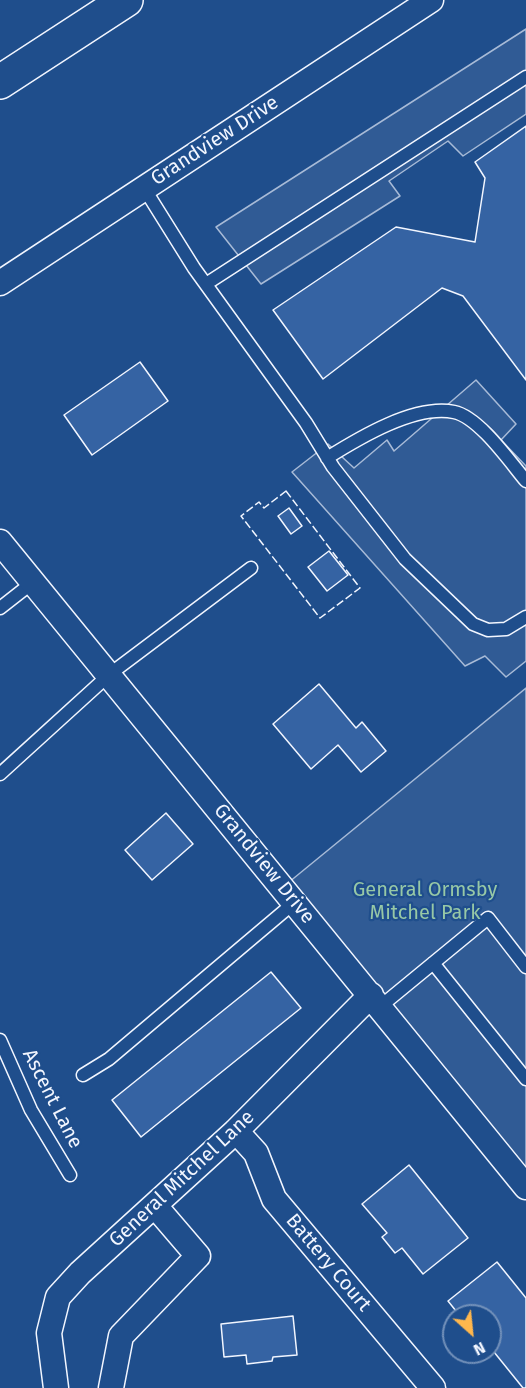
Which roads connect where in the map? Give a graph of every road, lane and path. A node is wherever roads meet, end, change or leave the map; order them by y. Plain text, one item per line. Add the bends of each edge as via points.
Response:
1 (126, 0) edge
2 (431, 0) edge
3 (526, 77) edge
4 (0, 82) edge
5 (144, 188) junction
6 (0, 284) edge
7 (206, 284) junction
8 (327, 458) junction
9 (526, 481) edge
10 (0, 542) edge
11 (251, 568) dead end
12 (32, 583) junction
13 (0, 608) edge
14 (526, 617) edge
15 (110, 674) junction
16 (0, 774) edge
17 (295, 902) junction
18 (433, 963) junction
19 (526, 967) edge
20 (376, 1001) junction
21 (0, 1040) edge
22 (83, 1075) dead end
23 (526, 1079) edge
24 (236, 1131) junction
25 (70, 1175) dead end
26 (526, 1187) edge
27 (156, 1207) junction
28 (56, 1388) edge
29 (111, 1388) edge
30 (433, 1388) edge

1 - 4 highway
2 - 5 street, Grandview Drive
3 - 7 lane
5 - 6 street, Grandview Drive
5 - 7 lane
7 - 8 lane
8 - 9 lane via 361,436 419,413 455,412 480,428
8 - 14 lane via 405,559 473,624 488,630 506,629
10 - 12 street, Grandview Drive
11 - 15 lane
12 - 13 lane
12 - 15 street, Grandview Drive
15 - 16 lane
15 - 17 street, Grandview Drive
17 - 20 street, Grandview Drive
17 - 22 lane via 109,1059
18 - 19 lane via 488,918
18 - 20 lane
18 - 23 lane
20 - 24 street, General Mitchel Lane
20 - 26 street, Grandview Drive
21 - 25 lane, Ascent Lane via 31,1110
24 - 27 street, General Mitchel Lane
24 - 30 street, Battery Court via 256,1153 274,1199
27 - 28 street, General Mitchel Lane via 58,1297 49,1333
27 - 29 street via 198,1256 121,1336

